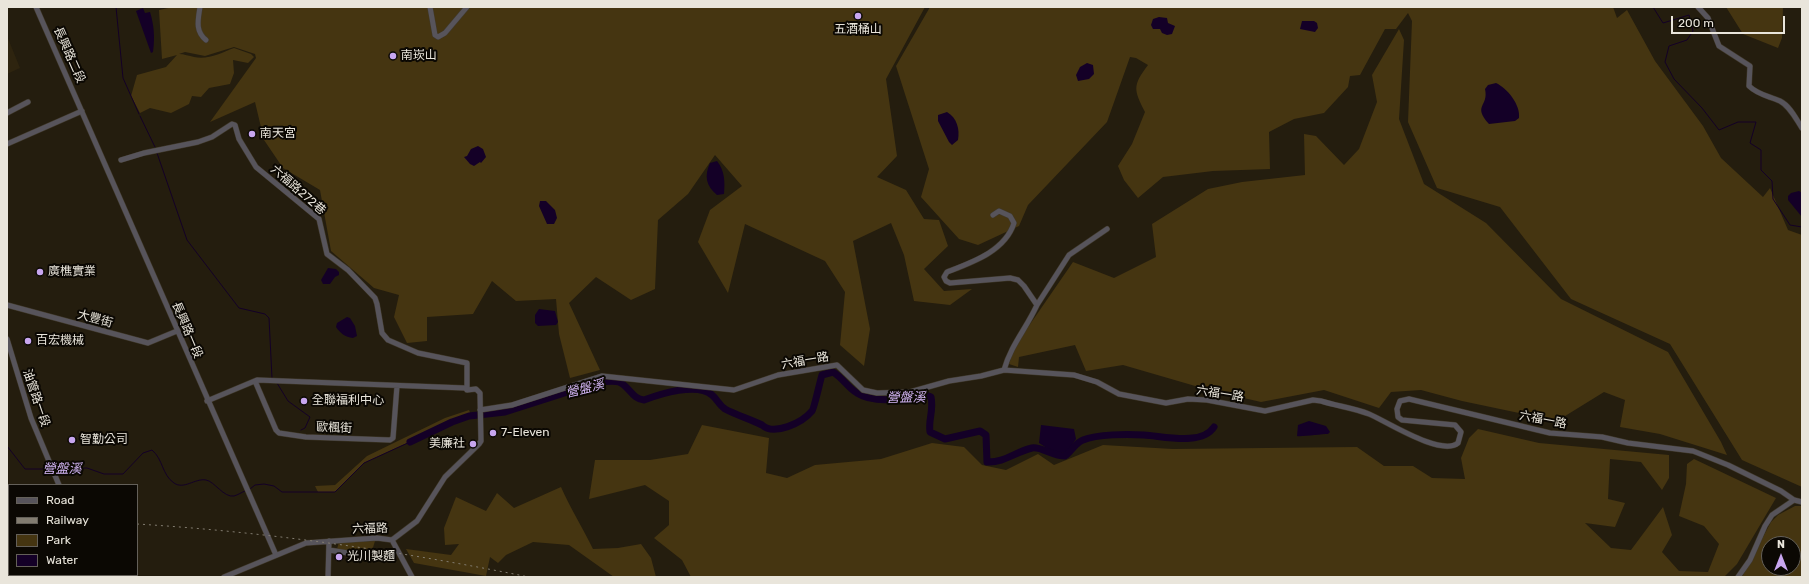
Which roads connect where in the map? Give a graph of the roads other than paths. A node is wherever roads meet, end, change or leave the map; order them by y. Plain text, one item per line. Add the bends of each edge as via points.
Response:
1 (36, 7) edge
2 (200, 7) edge
3 (430, 7) edge
4 (467, 7) edge
5 (1698, 7) edge
6 (206, 40) dead end
7 (28, 102) dead end
8 (82, 111) junction
9 (7, 112) edge
10 (1802, 128) edge
11 (7, 144) edge
12 (121, 160) dead end
13 (993, 215) dead end
14 (1107, 229) dead end
15 (7, 305) edge
16 (1037, 305) junction
17 (177, 331) junction
18 (7, 339) edge
19 (1004, 370) junction
20 (255, 381) junction
21 (397, 386) junction
22 (467, 390) junction
23 (207, 401) junction
24 (480, 410) junction
25 (58, 484) edge
26 (1794, 500) junction
27 (1802, 502) edge
28 (392, 540) junction
29 (329, 541) junction
30 (329, 550) junction
31 (276, 555) junction
32 (374, 557) dead end
33 (224, 577) edge
34 (328, 577) edge
35 (412, 577) edge
36 (1738, 577) edge

1 - 8 street, 長興路二段
2 - 6 street via 197,23 200,35
3 - 4 street via 435,34 438,37 445,33
5 - 10 street via 1708,18 1719,46 1750,66 1749,86 1755,92 1781,102
7 - 9 street
8 - 11 street
8 - 17 street, 長興路一段
12 - 22 street, 六福路272巷 via 198,142 212,137 232,124 235,125 239,139 256,167 319,219 327,254 348,270 374,298 378,304 382,333 388,340 418,354 467,363
13 - 16 street via 999,211 1010,216 1014,223 1011,233 990,252 948,272 944,277 950,283 1010,278 1018,280
14 - 16 street via 1069,255
15 - 17 street, 大豐街 via 148,343
16 - 19 street via 1009,353
17 - 23 street, 長興路一段
18 - 25 street, 油管路一段 via 28,412
19 - 24 street, 六福一路 via 892,394 863,390 837,365 778,375 734,390 602,376 512,405
19 - 26 street, 六福一路 via 1074,376 1097,382 1119,394 1166,403 1188,399 1207,400 1265,411 1313,400 1321,401 1369,414 1410,436 1447,446 1458,443 1461,432 1454,425 1402,420 1398,417 1400,401 1409,399 1550,433 1602,437 1693,451 1734,468
20 - 21 street
20 - 21 street, 歐楓街 via 279,433 306,437 390,440 393,438
20 - 23 street
21 - 22 street
22 - 24 street via 476,389 480,393
23 - 31 street, 長興路一段
24 - 28 street, 六福路 via 479,444 445,477 417,521
26 - 27 street, 六福一路
26 - 36 street via 1772,515 1750,560
28 - 29 street, 六福路 via 377,538
28 - 35 street
29 - 30 street
29 - 31 street, 六福路 via 306,543
30 - 32 street
30 - 34 street
31 - 33 street, 六福路

